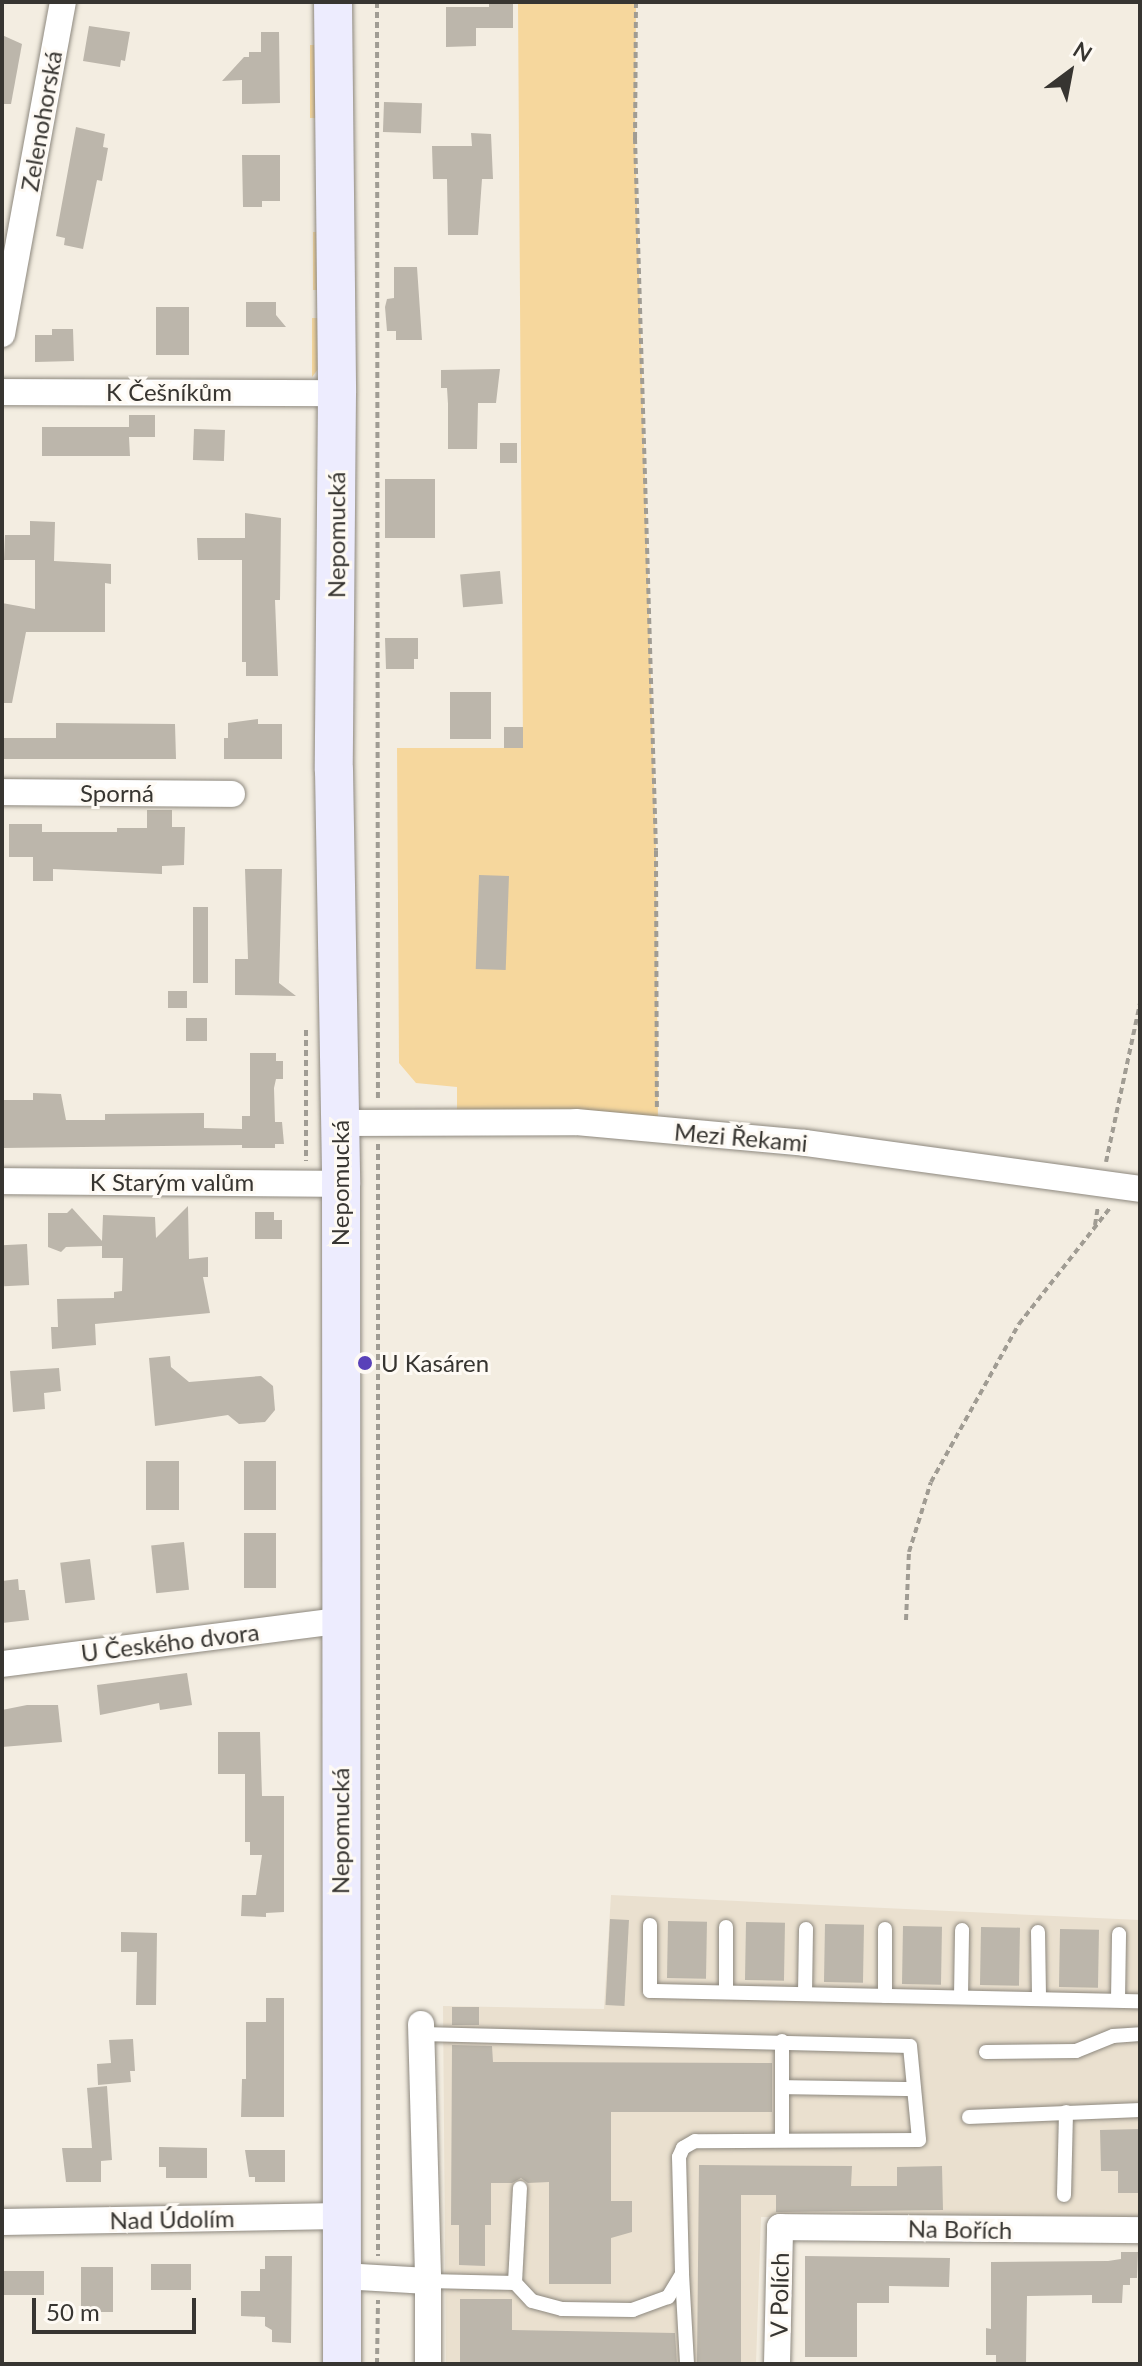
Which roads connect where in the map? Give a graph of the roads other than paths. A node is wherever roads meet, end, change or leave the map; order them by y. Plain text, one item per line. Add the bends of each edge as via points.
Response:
1 (63, 2) edge
2 (333, 2) edge
3 (2, 334) edge
4 (2, 392) edge
5 (337, 393) junction
6 (2, 792) edge
7 (232, 794) dead end
8 (340, 1123) junction
9 (2, 1181) edge
10 (341, 1184) junction
11 (1122, 1186) edge
12 (339, 1621) junction
13 (2, 1664) edge
14 (650, 1925) dead end
15 (726, 1927) dead end
16 (806, 1929) dead end
17 (885, 1929) dead end
18 (962, 1930) dead end
19 (1038, 1932) dead end
20 (1119, 1934) dead end
21 (726, 1992) junction
22 (805, 1994) junction
23 (885, 1996) junction
24 (961, 1997) junction
25 (1039, 1999) junction
26 (1118, 2000) junction
27 (1140, 2001) edge
28 (421, 2029) joint
29 (1140, 2034) edge
30 (782, 2041) junction
31 (986, 2052) dead end
32 (782, 2087) junction
33 (914, 2089) junction
34 (1140, 2110) edge
35 (1066, 2112) junction
36 (969, 2117) dead end
37 (782, 2139) junction
38 (520, 2188) dead end
39 (1064, 2195) dead end
40 (341, 2216) junction
41 (2, 2222) edge
42 (780, 2227) joint
43 (1140, 2230) edge
44 (682, 2274) junction
45 (360, 2278) junction
46 (428, 2281) junction
47 (515, 2283) junction
48 (342, 2364) edge
49 (428, 2364) edge
50 (687, 2364) edge
51 (777, 2364) edge

1 - 3 street, Zelenohorská
2 - 5 street, Nepomucká
4 - 5 street, K Češníkům
5 - 8 street, Nepomucká via 334,770
6 - 7 street, Sporná
8 - 10 street, Nepomucká
8 - 11 street, Mezi Řekami via 576,1122 805,1143
9 - 10 street, K Starým valům
10 - 12 street, Nepomucká
12 - 13 street, U Českého dvora
12 - 40 street, Nepomucká
14 - 21 lane via 650,1991
15 - 21 lane
16 - 22 lane
17 - 23 lane
18 - 24 lane
19 - 25 lane
20 - 26 lane
21 - 22 lane
22 - 23 lane
23 - 24 lane
24 - 25 lane
25 - 26 lane
26 - 27 lane
28 - 30 lane
28 - 46 street
29 - 31 lane via 1113,2036 1076,2051
30 - 32 lane
30 - 33 lane via 910,2046
32 - 33 lane
32 - 37 lane
33 - 37 lane via 919,2140
34 - 35 lane
35 - 36 lane
35 - 39 lane
37 - 44 lane via 695,2141 683,2148
38 - 47 lane
40 - 41 street, Nad Údolím
40 - 45 street, Nepomucká
42 - 43 street, Na Bořích
42 - 51 street, V Polích
44 - 47 lane via 668,2297 633,2310 562,2309 532,2301
44 - 50 lane
45 - 46 street
45 - 48 street, Nepomucká
46 - 47 lane
46 - 49 street

